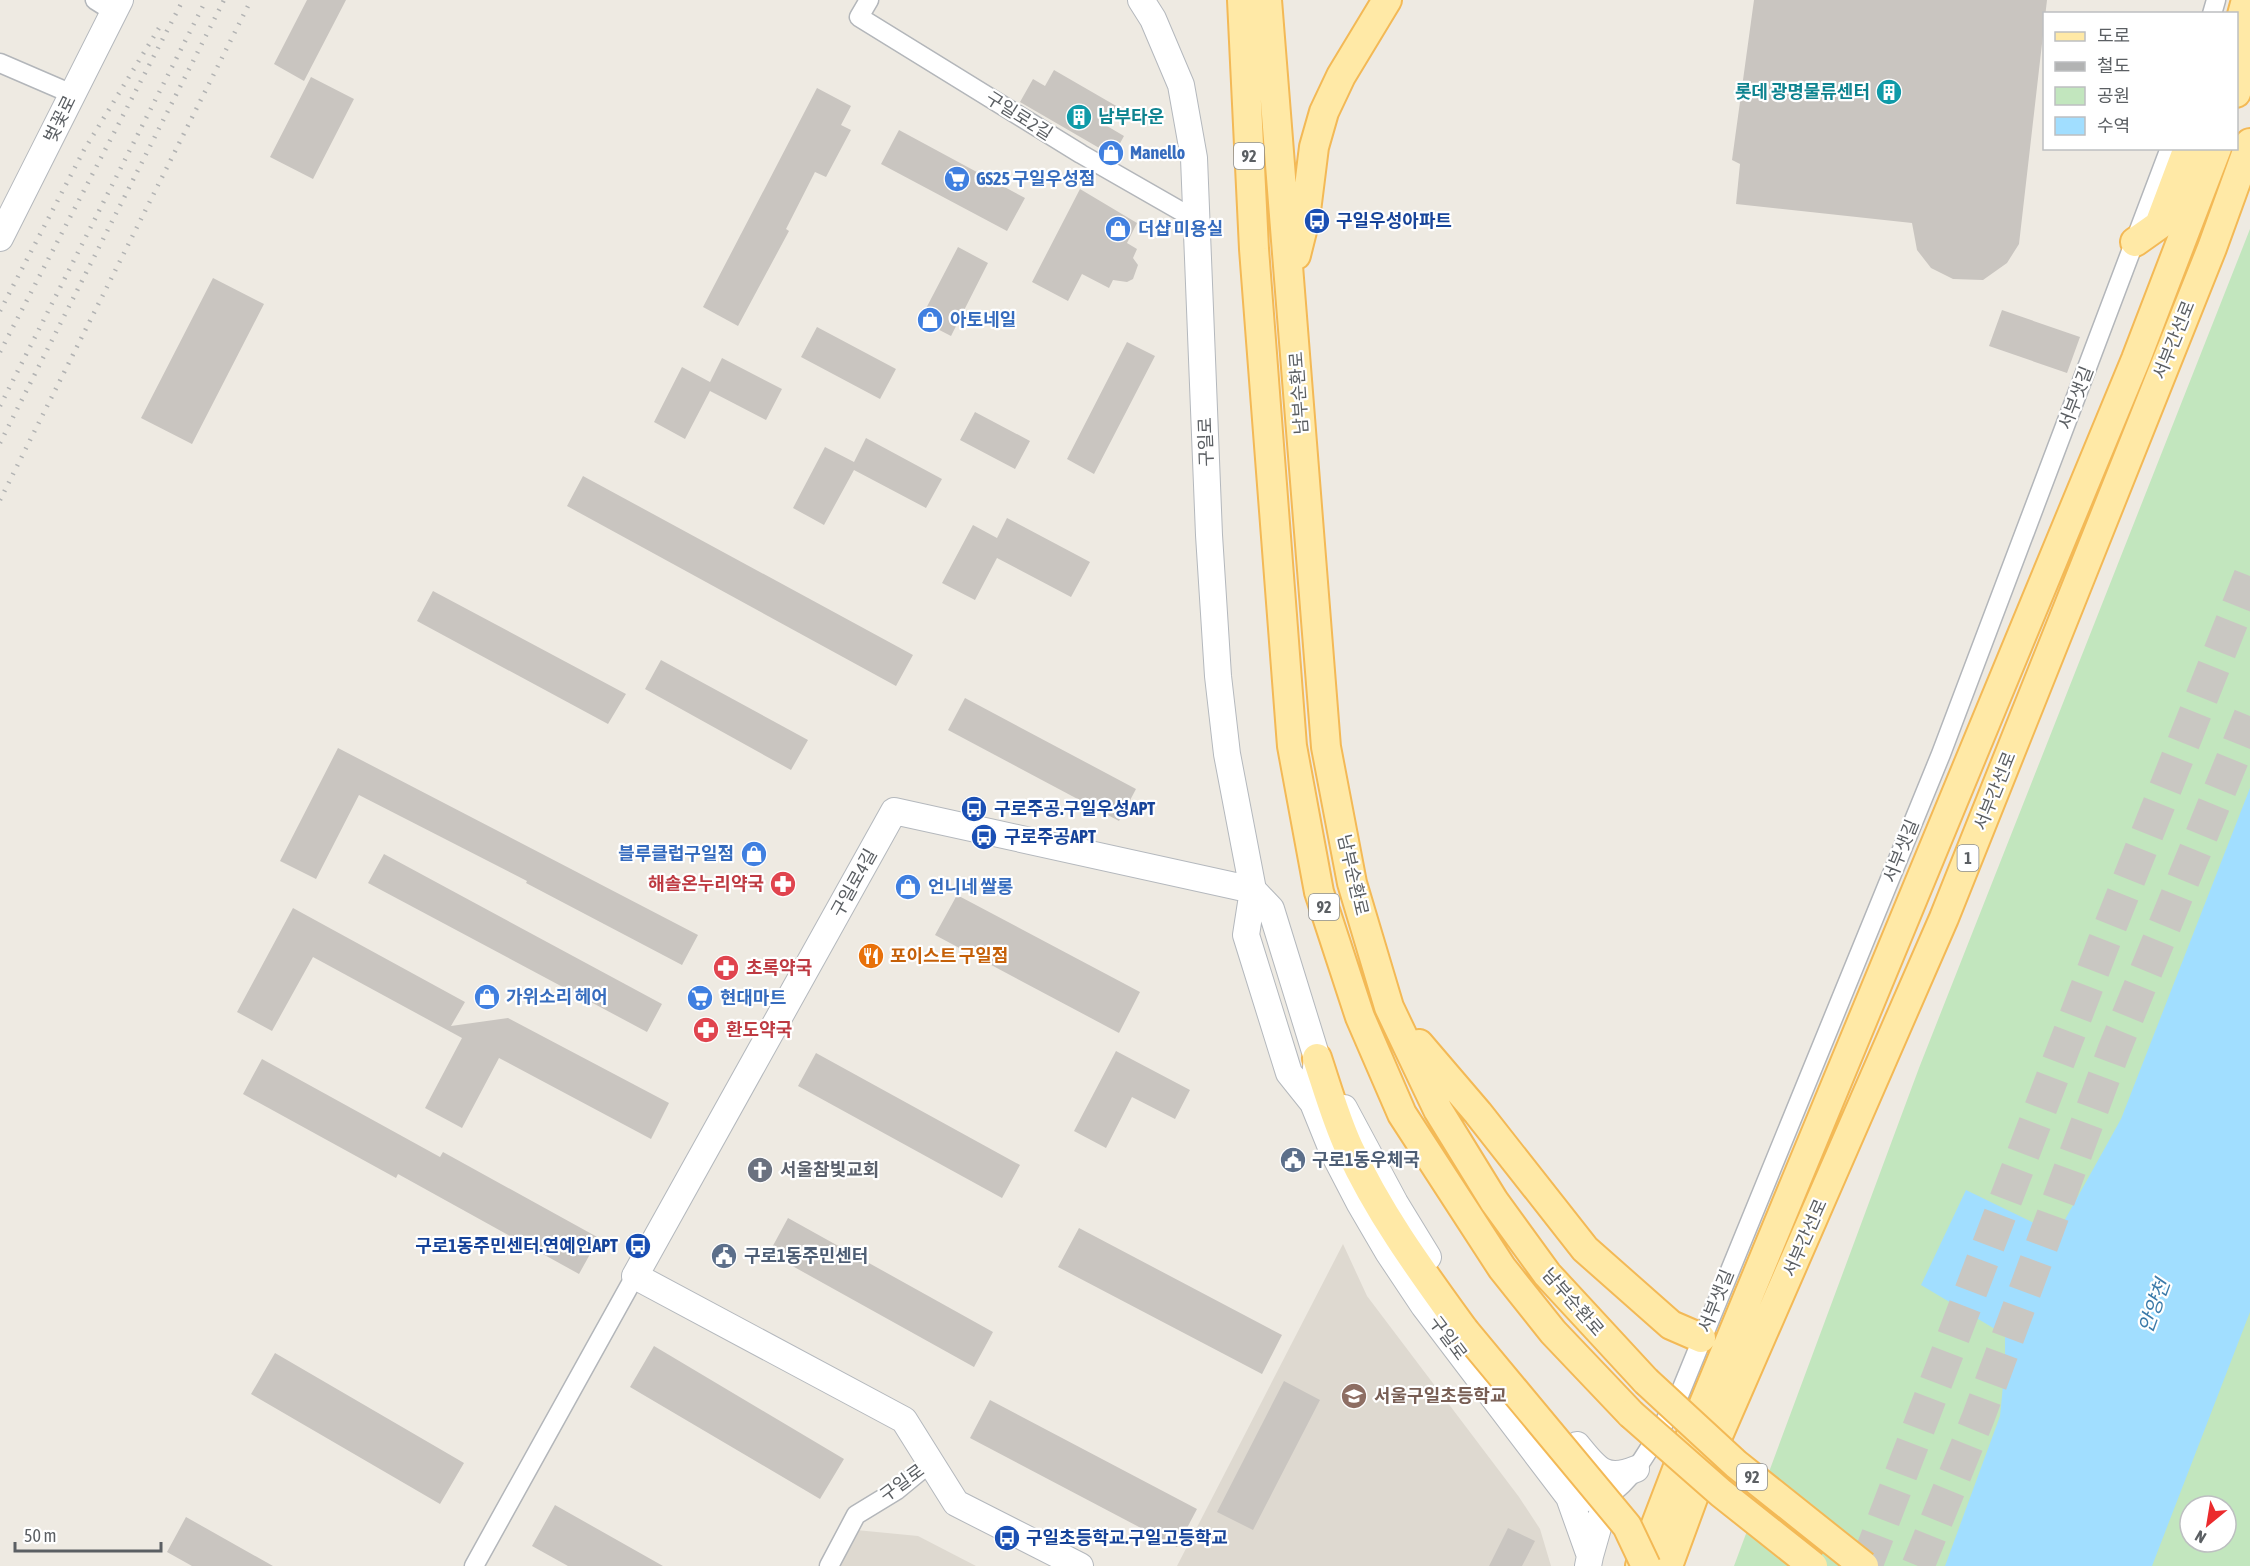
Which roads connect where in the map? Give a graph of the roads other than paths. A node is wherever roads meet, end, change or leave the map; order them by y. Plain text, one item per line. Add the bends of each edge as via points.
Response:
1 (868, 0) edge
2 (1141, 0) edge
3 (1224, 0) edge
4 (1242, 0) edge
5 (1267, 0) edge
6 (1387, 0) edge
7 (2246, 0) edge
8 (110, 4) edge
9 (2238, 19) edge
10 (2238, 29) edge
11 (2250, 52) edge
12 (0, 63) edge
13 (1245, 79) junction
14 (2238, 87) edge
15 (72, 94) junction
16 (2250, 142) edge
17 (2169, 150) edge
18 (2187, 150) edge
19 (2206, 150) edge
20 (2216, 150) edge
21 (2250, 187) edge
22 (1198, 221) junction
23 (2184, 233) junction
24 (0, 238) edge
25 (2135, 242) junction
26 (2212, 248) junction
27 (1291, 277) junction
28 (1252, 890) junction
29 (1389, 1007) junction
30 (1317, 1058) junction
31 (1313, 1103) junction
32 (635, 1276) junction
33 (1701, 1338) junction
34 (931, 1462) junction
35 (1636, 1469) junction
36 (1607, 1496) junction
37 (1569, 1497) junction
38 (1589, 1561) edge
39 (474, 1566) edge
40 (830, 1566) edge
41 (1080, 1566) edge
42 (1641, 1566) edge
43 (1646, 1566) edge
44 (1668, 1566) edge
45 (1813, 1566) edge
46 (1864, 1566) edge

1 - 22 street, 구일로2길 via 859,17
2 - 22 main road, 구일로 via 1181,85 1194,158
3 - 13 main road
4 - 13 main road, 남부순환로 / 92
5 - 27 main road, 남부순환로 / 92
6 - 27 main road via 1324,112
7 - 9 main road
7 - 10 main road
8 - 15 main road, 벚꽃로
11 - 14 main road
12 - 15 street
13 - 45 main road, 남부순환로 / 92, bridge via 1292,746 1319,892 1360,1017 1402,1114 1502,1269 1553,1332 1631,1414
15 - 24 main road, 벚꽃로
16 - 26 main road, 서부간선로 / 1
17 - 25 street, 서부샛길
18 - 25 main road via 2159,225
19 - 23 main road
20 - 23 main road, 서부간선로 / 1
21 - 26 main road
22 - 28 main road, 구일로 via 1218,675 1227,754
23 - 42 main road, 서부간선로 / 1 via 1681,1459
25 - 33 street, 서부샛길 via 1941,754
26 - 44 main road, 서부간선로 / 1 via 1944,918 1704,1468
27 - 29 main road, 남부순환로 / 92 via 1326,747 1352,883
28 - 30 main road, 구일로 via 1271,909
28 - 31 main road, 구일로 via 1246,935 1289,1073
28 - 32 main road, 구일로4길 via 894,811
29 - 33 main road via 1585,1249 1671,1325
29 - 46 main road, 남부순환로 / 92, bridge via 1438,1110 1494,1201 1547,1274 1646,1381 1736,1464
30 - 31 main road, 구일로
30 - 35 main road via 1395,1203 1477,1325 1598,1470 1618,1474
30 - 43 main road, bridge via 1348,1147 1407,1250 1464,1330 1627,1526
31 - 37 main road, 구일로 via 1332,1150 1388,1252 1424,1306
32 - 34 main road via 904,1420
32 - 39 street
33 - 35 street, 서부샛길 via 1680,1393
34 - 40 street, 구일로 via 897,1490 856,1515
34 - 41 main road, 구일로 via 956,1503
35 - 36 street, 서부샛길
36 - 37 street via 1587,1502
36 - 38 main road
37 - 38 main road, 구일로

